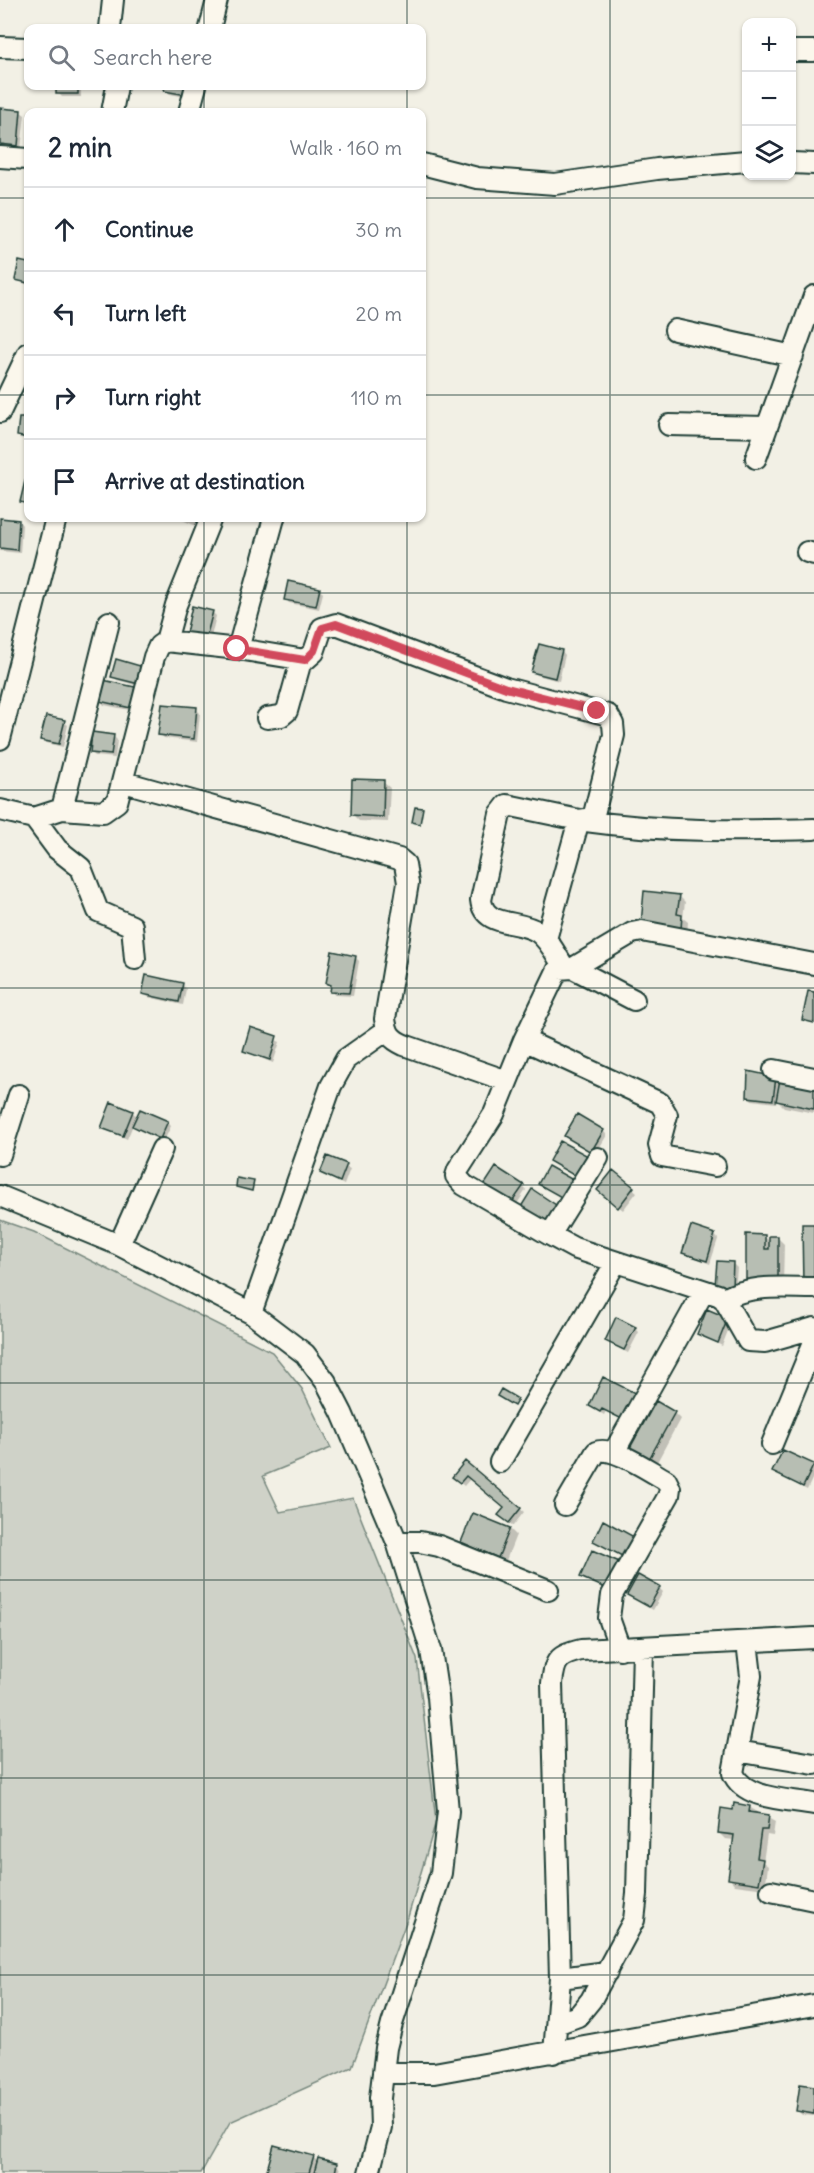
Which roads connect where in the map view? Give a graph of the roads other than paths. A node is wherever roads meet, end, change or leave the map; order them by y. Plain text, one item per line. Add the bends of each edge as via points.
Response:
1 (113, 0) edge
2 (217, 0) edge
3 (110, 24) edge
4 (211, 24) edge
5 (0, 47) edge
6 (24, 48) edge
7 (796, 51) edge
8 (814, 51) edge
9 (116, 90) edge
10 (195, 90) edge
11 (113, 108) edge
12 (190, 108) edge
13 (0, 157) edge
14 (24, 159) edge
15 (742, 161) edge
16 (796, 163) edge
17 (814, 164) edge
18 (426, 165) edge
19 (814, 296) edge
20 (675, 330) dead end
21 (793, 356) junction
22 (24, 361) edge
23 (0, 412) edge
24 (669, 425) dead end
25 (767, 427) junction
26 (756, 458) dead end
27 (55, 522) edge
28 (209, 522) edge
29 (273, 522) edge
30 (109, 622) dead end
31 (166, 641) junction
32 (237, 649) junction
33 (301, 661) junction
34 (267, 718) dead end
35 (0, 739) edge
36 (124, 782) junction
37 (62, 809) junction
38 (0, 810) edge
39 (34, 818) junction
40 (583, 821) junction
41 (814, 829) edge
42 (546, 939) junction
43 (135, 958) dead end
44 (814, 964) edge
45 (568, 967) junction
46 (634, 1000) dead end
47 (387, 1030) junction
48 (524, 1040) junction
49 (774, 1070) dead end
50 (814, 1078) edge
51 (507, 1081) junction
52 (19, 1095) dead end
53 (162, 1149) dead end
54 (0, 1155) edge
55 (598, 1158) dead end
56 (716, 1166) dead end
57 (0, 1196) edge
58 (550, 1235) junction
59 (119, 1245) junction
60 (616, 1262) junction
61 (814, 1288) edge
62 (704, 1291) junction
63 (724, 1299) junction
64 (251, 1313) junction
65 (814, 1328) edge
66 (814, 1342) edge
67 (772, 1444) dead end
68 (614, 1452) junction
69 (500, 1462) dead end
70 (565, 1504) dead end
71 (397, 1542) junction
72 (548, 1590) dead end
73 (814, 1638) edge
74 (747, 1642) junction
75 (644, 1648) junction
76 (620, 1649) junction
77 (738, 1751) junction
78 (814, 1764) edge
79 (814, 1804) edge
80 (771, 1891) dead end
81 (814, 1900) edge
82 (607, 1971) junction
83 (560, 1978) junction
84 (814, 2005) edge
85 (558, 2023) junction
86 (555, 2053) junction
87 (383, 2073) junction
88 (369, 2173) edge

1 - 3 street
2 - 4 street
5 - 6 street
7 - 8 street
9 - 11 street
10 - 12 street
13 - 14 street
15 - 18 street via 555,184 477,178
16 - 17 street
19 - 21 street
20 - 21 street
21 - 25 street
22 - 23 street
24 - 25 street
25 - 26 street
27 - 35 street
28 - 31 street
29 - 32 street
30 - 37 street
31 - 32 street
31 - 36 street via 153,657
32 - 33 street
33 - 34 street via 287,711
33 - 40 street via 311,658 322,628 336,624 506,688 608,715 614,735 596,811 593,818
36 - 37 street via 111,809
36 - 47 street via 399,859 405,864 408,883 385,1019
37 - 39 street
38 - 39 street
39 - 43 street via 57,849 81,868 98,910 132,926
40 - 41 street via 685,832
40 - 42 street
40 - 42 street via 513,805 500,814 482,910 493,919 523,925
42 - 45 street
44 - 45 street via 642,931
45 - 46 street
45 - 48 street via 554,975
47 - 51 street via 392,1039 404,1045
47 - 64 street via 346,1059 332,1086
48 - 51 street
48 - 56 street via 660,1103 667,1115 659,1145 662,1156
49 - 50 street
51 - 58 street via 494,1114 456,1176 464,1185
52 - 54 street
53 - 59 street
55 - 58 street
57 - 59 street
58 - 60 street
59 - 64 street
60 - 62 street
60 - 69 street
61 - 63 street via 752,1289
62 - 63 street
62 - 68 street
63 - 65 street via 748,1341 765,1342
64 - 71 street via 305,1354 326,1382
66 - 67 street
68 - 70 street via 596,1452
68 - 76 street via 666,1480 670,1488 612,1595 609,1618
71 - 72 street via 439,1546
71 - 87 street via 431,1650 448,1811 441,1873 392,2024
73 - 74 street
74 - 75 street
74 - 77 street via 751,1676
75 - 76 street
75 - 82 street via 638,1894 634,1920
76 - 83 street via 581,1650 563,1655 554,1664
77 - 78 street
77 - 79 street via 734,1773 738,1784 748,1791
80 - 81 street
82 - 83 street
82 - 85 street via 578,2016
83 - 85 street
84 - 86 street
85 - 86 street
86 - 87 street via 434,2073
87 - 88 street via 381,2127

